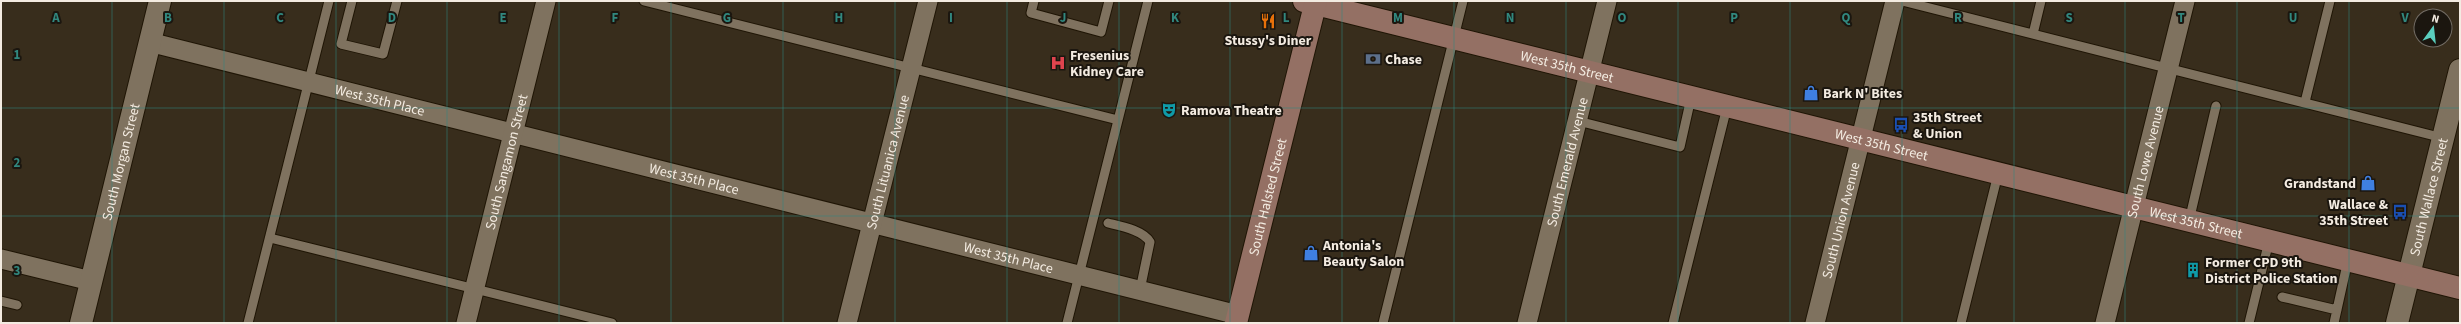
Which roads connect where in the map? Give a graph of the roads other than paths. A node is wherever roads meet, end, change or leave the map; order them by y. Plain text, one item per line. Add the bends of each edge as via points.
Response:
1 (160, 1) edge
2 (329, 1) edge
3 (352, 1) edge
4 (397, 1) edge
5 (546, 1) edge
6 (644, 1) edge
7 (928, 1) edge
8 (1034, 1) edge
9 (1109, 1) edge
10 (1148, 1) edge
11 (1463, 1) edge
12 (1607, 1) edge
13 (1895, 1) edge
14 (1902, 1) edge
15 (2041, 1) edge
16 (2185, 1) edge
17 (2330, 1) edge
18 (1312, 2) edge
19 (2033, 34) junction
20 (1454, 39) junction
21 (149, 42) junction
22 (911, 68) junction
23 (2168, 68) junction
24 (2460, 70) edge
25 (1590, 72) junction
26 (309, 82) junction
27 (1691, 98) junction
28 (2305, 102) junction
29 (2216, 106) dead end
30 (1727, 107) junction
31 (1118, 120) junction
32 (1578, 121) junction
33 (513, 133) junction
34 (2443, 138) junction
35 (1860, 140) junction
36 (1998, 174) junction
37 (2134, 208) junction
38 (2189, 221) junction
39 (872, 223) junction
40 (1108, 223) dead end
41 (270, 238) junction
42 (2269, 240) junction
43 (1, 259) edge
44 (2348, 260) junction
45 (1079, 275) junction
46 (2409, 275) junction
47 (91, 281) junction
48 (2460, 288) edge
49 (474, 289) junction
50 (1140, 290) junction
51 (2282, 297) dead end
52 (1, 301) edge
53 (17, 305) dead end
54 (2337, 310) junction
55 (1237, 319) edge
56 (81, 323) edge
57 (248, 323) edge
58 (466, 323) edge
59 (612, 323) edge
60 (847, 323) edge
61 (1067, 323) edge
62 (1383, 323) edge
63 (1527, 323) edge
64 (1673, 323) edge
65 (1815, 323) edge
66 (1961, 323) edge
67 (2105, 323) edge
68 (2249, 323) edge
69 (2334, 323) edge
70 (2397, 323) edge

1 - 21 street, South Morgan Street
2 - 26 lane
3 - 4 lane via 341,44 383,54
5 - 33 street, South Sangamon Street
6 - 22 lane
7 - 22 street, South Lituanica Avenue
8 - 9 lane via 1031,14 1101,32
10 - 31 lane
11 - 20 lane
12 - 25 street, South Emerald Avenue
13 - 35 street, South Union Avenue
14 - 19 lane
15 - 19 lane
16 - 23 street, South Lowe Avenue
17 - 28 lane
18 - 20 main road, West 35th Street
18 - 55 main road, South Halsted Street
19 - 23 lane
20 - 25 main road, West 35th Street
20 - 62 lane
21 - 26 street, West 35th Place
21 - 47 street, South Morgan Street
22 - 31 lane
22 - 39 street, South Lituanica Avenue
23 - 28 lane
23 - 37 street, South Lowe Avenue
24 - 34 street, South Wallace Street
25 - 27 main road, West 35th Street
25 - 32 street, South Emerald Avenue
26 - 33 street, West 35th Place
26 - 41 lane
27 - 30 main road, West 35th Street
27 - 32 lane via 1680,146
28 - 34 lane
29 - 38 lane
30 - 35 main road, West 35th Street
30 - 64 lane
31 - 45 lane
32 - 63 street, South Emerald Avenue
33 - 39 street, West 35th Place
33 - 49 street, South Sangamon Street
34 - 46 street, South Wallace Street
35 - 36 main road, West 35th Street
35 - 65 street, South Union Avenue
36 - 37 main road, West 35th Street
36 - 66 lane
37 - 38 main road, West 35th Street
37 - 67 street, South Lowe Avenue
38 - 42 main road, West 35th Street
39 - 45 street, West 35th Place
39 - 60 street, South Lituanica Avenue
40 - 50 lane via 1127,228 1148,238 1150,242
41 - 49 lane
41 - 57 lane
42 - 44 main road, West 35th Street
42 - 68 lane
43 - 47 street
44 - 46 main road, West 35th Street
44 - 54 lane
45 - 50 street, West 35th Place
45 - 61 lane
46 - 48 main road, West 35th Street
46 - 70 street, South Wallace Street
47 - 56 street, South Morgan Street
49 - 58 street, South Sangamon Street
49 - 59 lane
50 - 55 street, West 35th Place
51 - 54 lane
52 - 53 lane
54 - 69 lane

